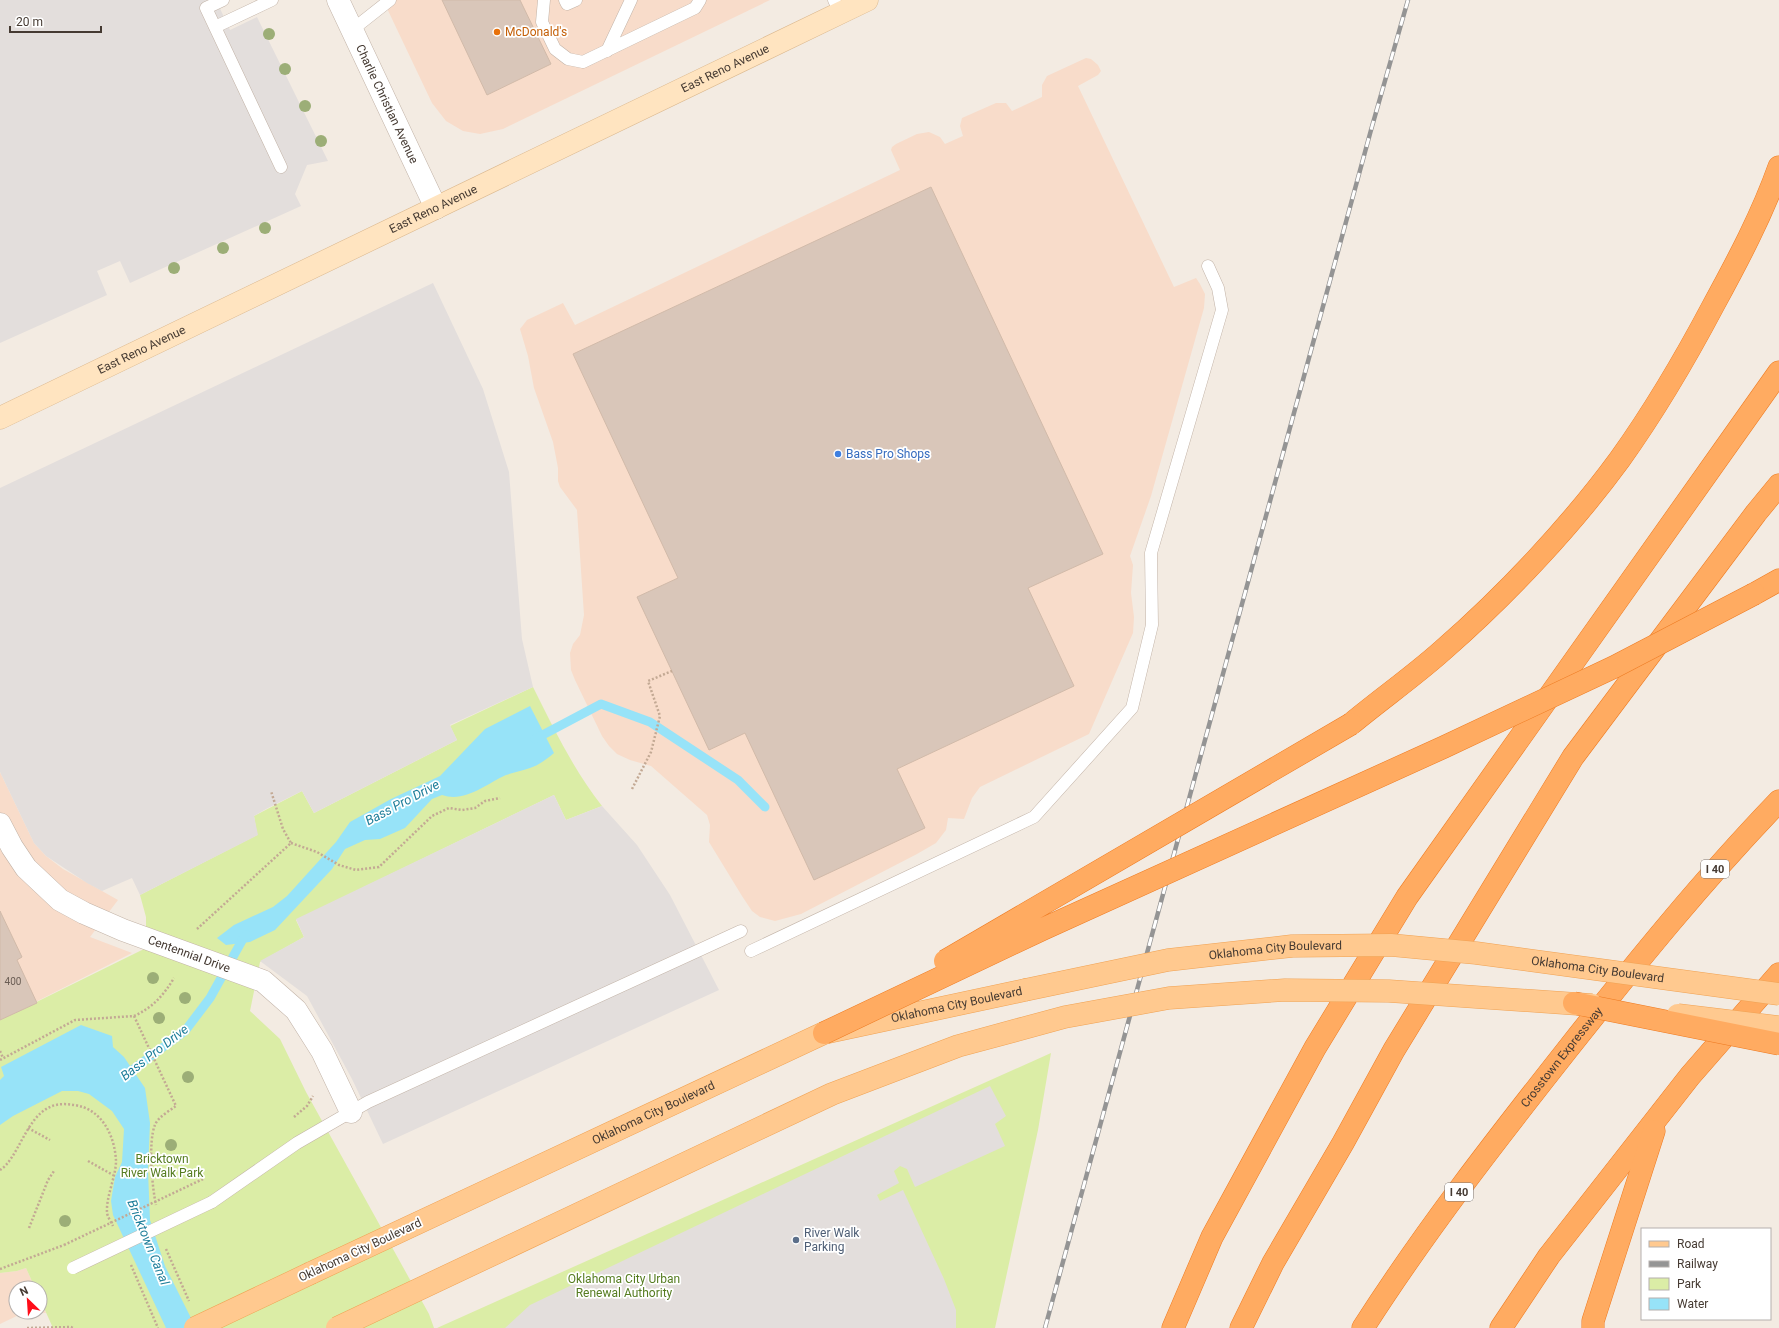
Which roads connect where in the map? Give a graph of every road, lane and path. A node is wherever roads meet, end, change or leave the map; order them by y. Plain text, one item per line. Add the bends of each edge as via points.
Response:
1 (223, 0) edge
2 (272, 0) edge
3 (338, 0) edge
4 (390, 0) edge
5 (544, 0) edge
6 (565, 0) edge
7 (576, 0) edge
8 (631, 0) edge
9 (700, 0) edge
10 (867, 0) edge
11 (837, 6) edge
12 (215, 27) junction
13 (352, 30) junction
14 (607, 51) junction
15 (281, 167) dead end
16 (1779, 167) edge
17 (436, 208) junction
18 (1208, 266) dead end
19 (1779, 372) edge
20 (0, 418) edge
21 (1779, 485) edge
22 (1779, 580) edge
23 (672, 671) dead end
24 (632, 789) dead end
25 (271, 791) dead end
26 (500, 798) dead end
27 (1779, 801) edge
28 (0, 824) edge
29 (291, 843) junction
30 (741, 931) dead end
31 (192, 933) dead end
32 (751, 951) dead end
33 (176, 974) dead end
34 (1779, 974) edge
35 (1779, 994) edge
36 (1574, 1003) junction
37 (134, 1016) junction
38 (1779, 1027) edge
39 (824, 1033) junction
40 (1779, 1044) edge
41 (0, 1051) edge
42 (2, 1059) edge
43 (168, 1088) dead end
44 (313, 1093) dead end
45 (351, 1112) junction
46 (1658, 1117) junction
47 (288, 1122) dead end
48 (28, 1128) junction
49 (50, 1140) dead end
50 (88, 1161) dead end
51 (0, 1170) edge
52 (54, 1171) dead end
53 (113, 1175) junction
54 (210, 1176) dead end
55 (29, 1228) dead end
56 (116, 1233) dead end
57 (129, 1260) dead end
58 (73, 1268) dead end
59 (0, 1269) edge
60 (27, 1328) edge
61 (73, 1328) edge
62 (158, 1328) edge
63 (195, 1328) edge
64 (337, 1328) edge
65 (1173, 1328) edge
66 (1241, 1328) edge
67 (1364, 1328) edge
68 (1501, 1328) edge
69 (1593, 1328) edge

1 - 12 lane via 206,8
2 - 12 lane
3 - 13 street, Charlie Christian Avenue
4 - 13 lane
5 - 14 lane via 542,22 555,49 568,59 583,62
6 - 7 lane via 567,4
8 - 14 lane
9 - 14 lane via 695,8
10 - 11 main road, East Reno Avenue
11 - 17 main road, East Reno Avenue
12 - 15 lane
13 - 17 street, Charlie Christian Avenue
16 - 39 highway, bridge via 1732,272 1682,364 1647,420 1619,460 1567,524 1503,593 1443,651 1351,724
17 - 20 main road, East Reno Avenue
18 - 32 lane via 1218,288 1222,310 1151,553 1152,625 1132,708 1034,817
19 - 65 highway via 1407,897 1315,1048 1220,1224
21 - 66 highway via 1573,757 1394,1050 1273,1263
22 - 39 highway, bridge via 1614,667 1043,929
23 - 24 path via 648,681 660,716 652,752
25 - 29 path via 283,829
26 - 29 path via 485,801 475,808 449,808 432,816 379,867 356,870
27 - 67 highway, Crosstown Expressway / I 40 via 1735,846 1654,940 1574,1041 1489,1150 1381,1300
28 - 45 street, Centennial Drive via 26,868 60,900 84,914 123,930 263,981 296,1010 322,1051
29 - 31 path
30 - 45 lane
33 - 37 path via 168,989 154,1004
34 - 46 highway via 1690,1076
35 - 39 main road, Oklahoma City Boulevard, bridge via 1453,951 1391,945 1292,946 1168,960
36 - 38 main road, bridge
36 - 40 highway, bridge
36 - 64 main road, bridge via 1388,991 1285,990 1169,998 1064,1017 958,1046 832,1094
37 - 42 path via 75,1020
37 - 43 path
39 - 63 main road, Oklahoma City Boulevard, bridge
41 - 42 path
44 - 47 path via 307,1106
45 - 58 lane, bridge via 297,1143 212,1202
46 - 68 highway via 1549,1256
46 - 69 highway via 1593,1321
48 - 49 path
48 - 51 path
48 - 53 path via 47,1108 61,1104 89,1109 101,1118 110,1134 116,1162
50 - 53 path
52 - 55 path
53 - 56 path via 107,1213
54 - 59 path, bridge via 64,1245
57 - 62 path
60 - 61 path

